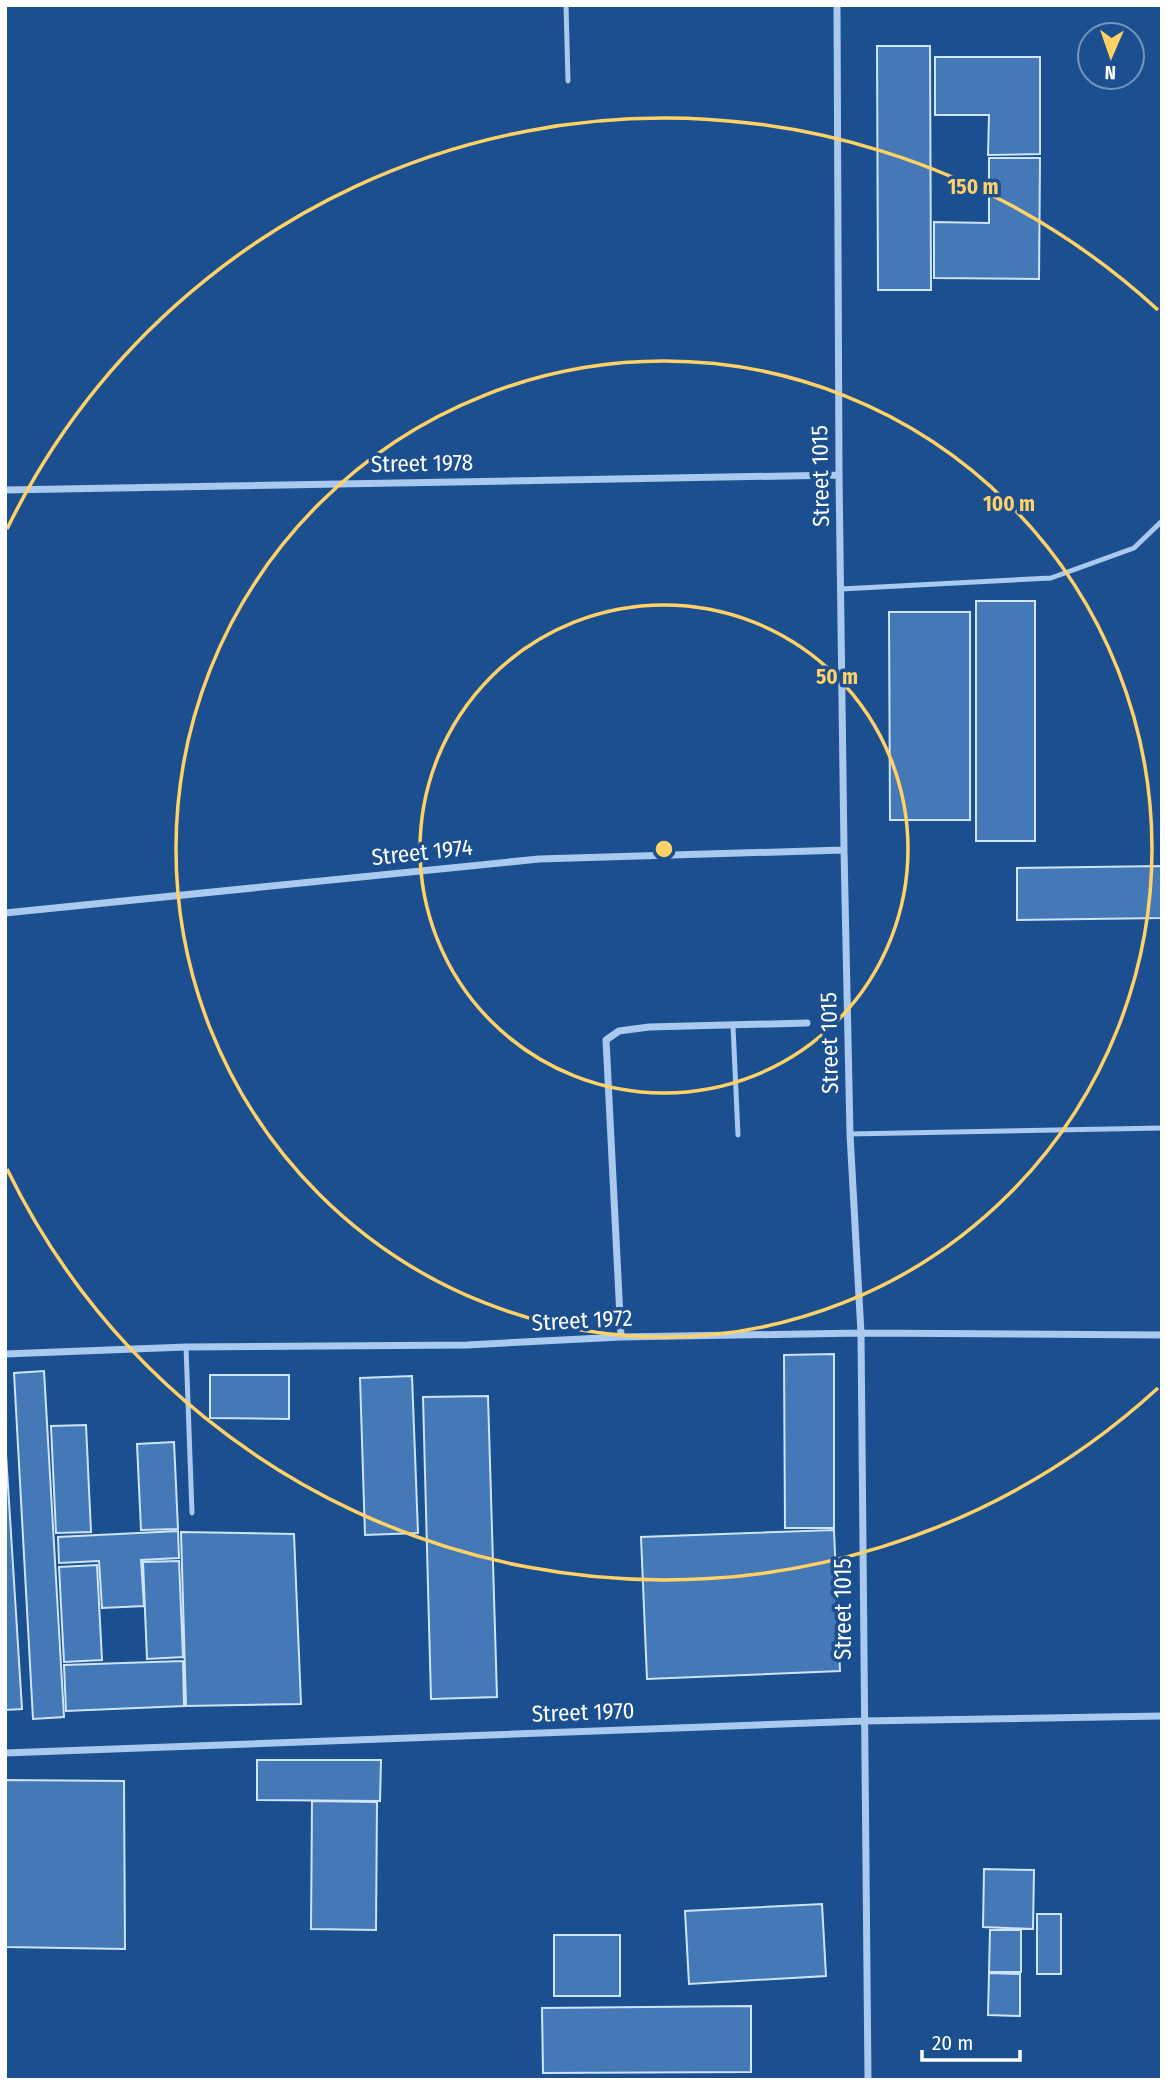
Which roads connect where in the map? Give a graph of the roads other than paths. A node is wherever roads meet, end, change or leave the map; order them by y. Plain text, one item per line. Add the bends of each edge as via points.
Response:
1 (566, 5) edge
2 (837, 5) edge
3 (568, 81) dead end
4 (839, 475) junction
5 (5, 490) edge
6 (1162, 521) edge
7 (841, 589) junction
8 (844, 850) junction
9 (5, 913) edge
10 (807, 1023) dead end
11 (733, 1026) junction
12 (1162, 1128) edge
13 (850, 1134) junction
14 (738, 1135) dead end
15 (861, 1333) junction
16 (1162, 1335) edge
17 (621, 1337) junction
18 (186, 1348) junction
19 (5, 1354) edge
20 (192, 1513) dead end
21 (1162, 1716) edge
22 (863, 1721) junction
23 (5, 1753) edge
24 (867, 2080) edge

1 - 3 lane
2 - 4 street, Street 1015
4 - 5 street, Street 1978
4 - 7 street, Street 1015
6 - 7 lane via 1134,548 1051,578
7 - 8 street, Street 1015
8 - 9 street, Street 1974 via 539,859
8 - 13 street, Street 1015
10 - 11 street
11 - 14 lane
11 - 17 street via 649,1027 619,1031 606,1040
12 - 13 lane
13 - 15 street, Street 1015
15 - 16 street, Street 1972
15 - 17 street, Street 1972
15 - 22 street, Street 1015
17 - 18 street, Street 1972 via 467,1345
18 - 19 street, Street 1972
18 - 20 lane
21 - 22 street, Street 1970
22 - 23 street, Street 1970
22 - 24 street, Street 1015

